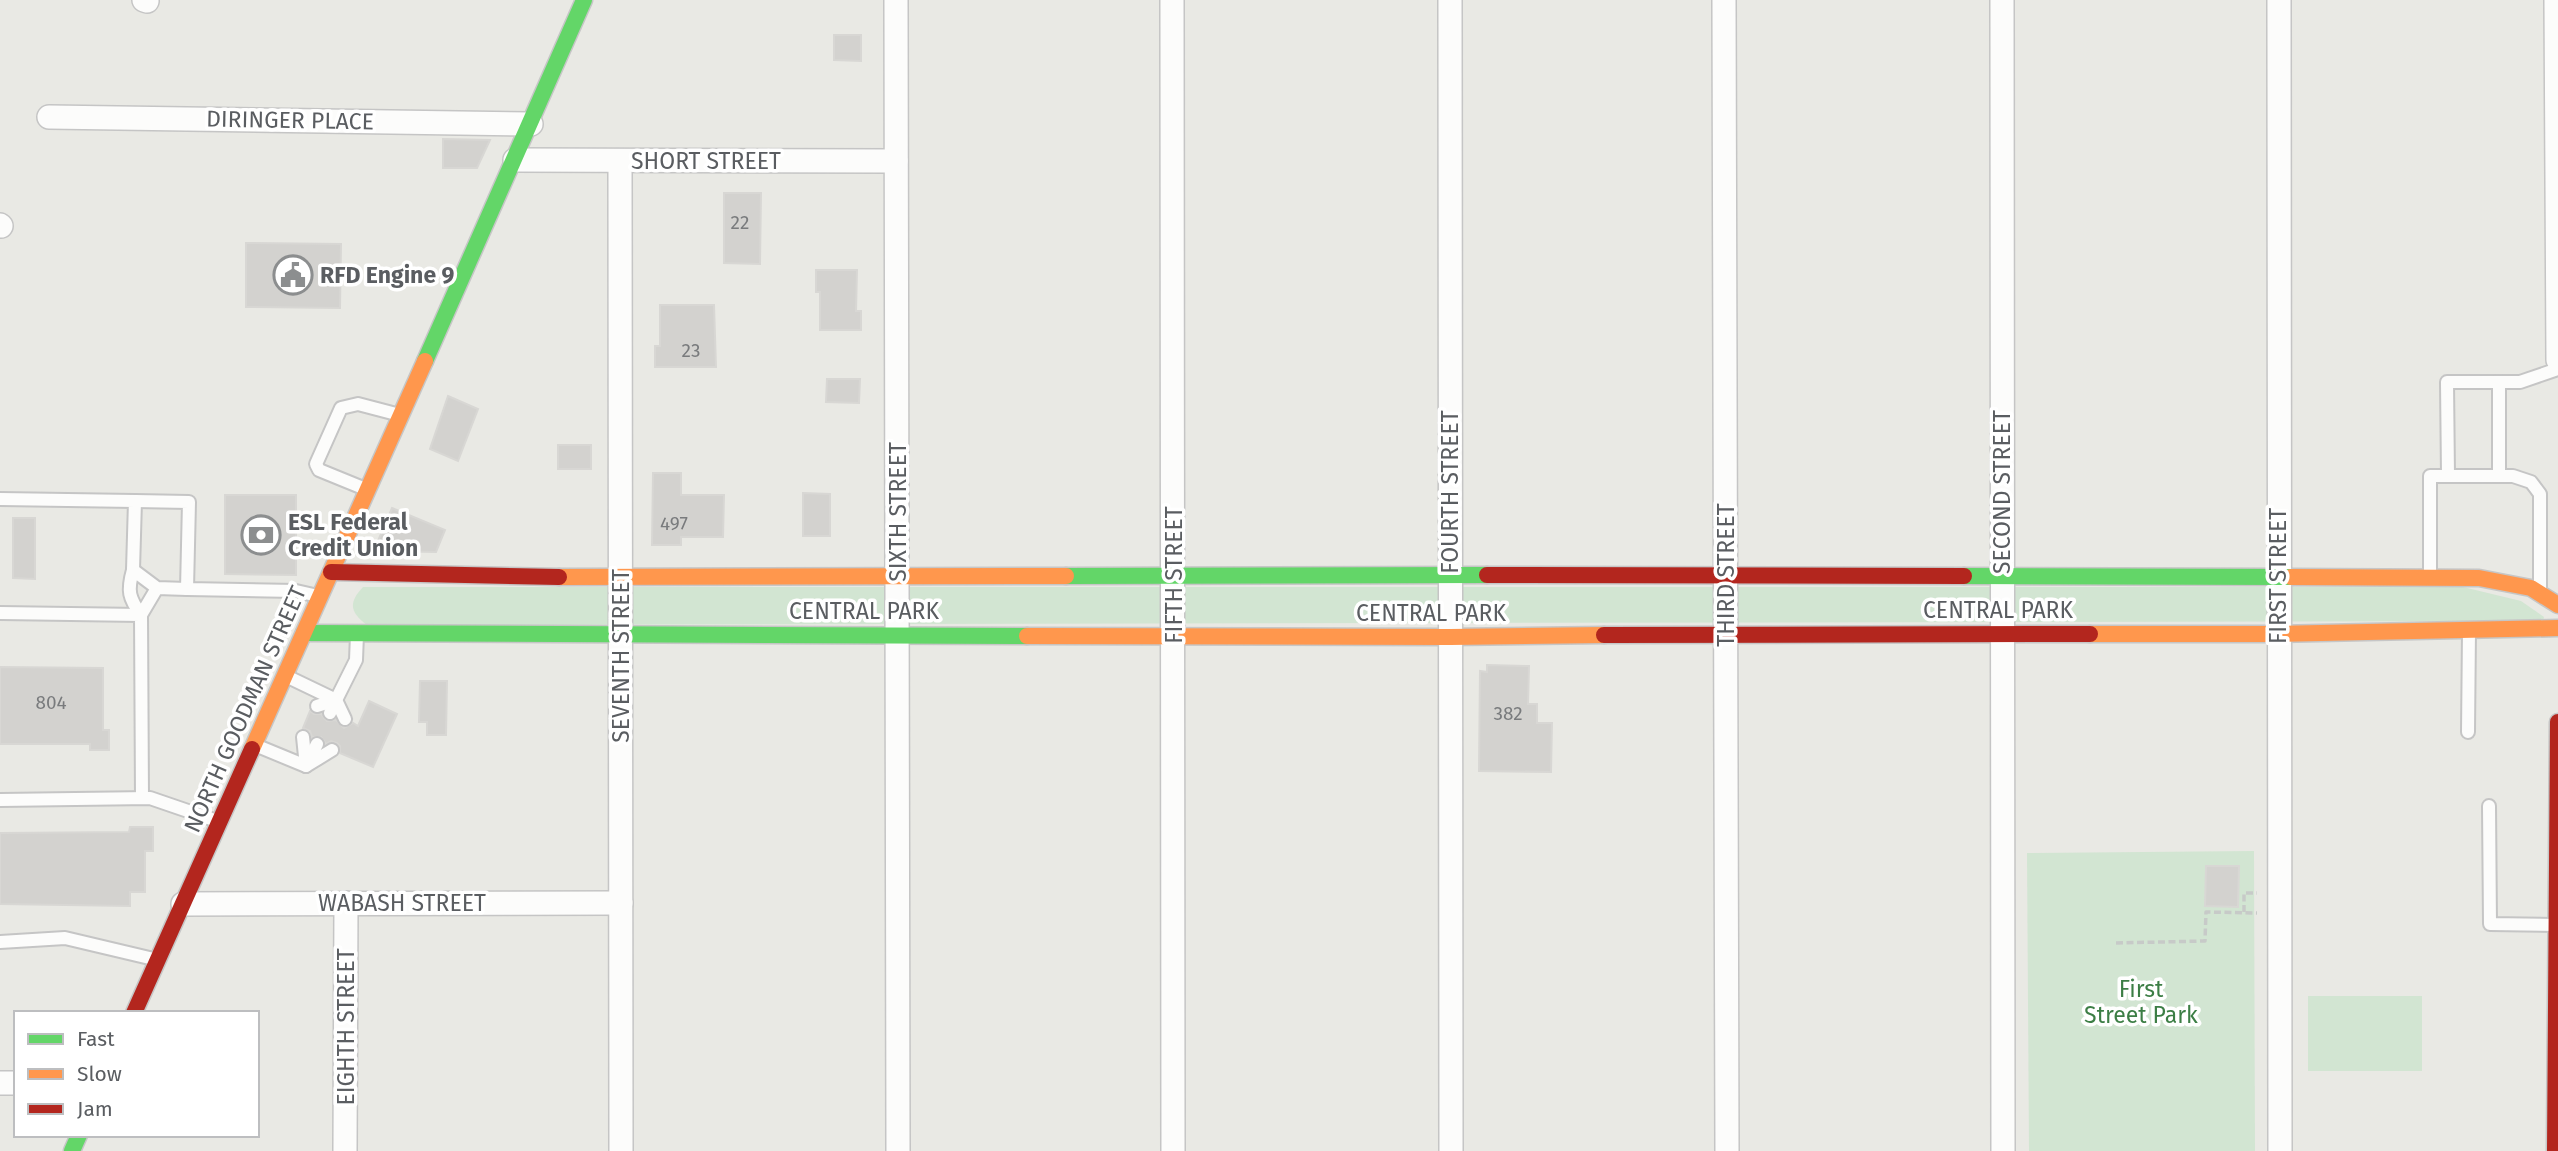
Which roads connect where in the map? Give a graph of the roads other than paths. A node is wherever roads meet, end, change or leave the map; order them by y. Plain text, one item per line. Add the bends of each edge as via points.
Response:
1 (584, 0) edge
2 (896, 0) edge
3 (1172, 0) edge
4 (1450, 0) edge
5 (1724, 0) edge
6 (2002, 0) edge
7 (2279, 0) edge
8 (2556, 0) edge
9 (49, 117) dead end
10 (531, 124) junction
11 (515, 160) junction
12 (621, 161) junction
13 (896, 161) junction
14 (2558, 360) edge
15 (2558, 369) edge
16 (2499, 382) junction
17 (401, 415) junction
18 (2448, 476) junction
19 (2499, 476) junction
20 (368, 490) junction
21 (0, 499) edge
22 (135, 501) junction
23 (133, 570) junction
24 (331, 572) junction
25 (1450, 575) junction
26 (1726, 575) junction
27 (1174, 576) junction
28 (2002, 576) junction
29 (621, 578) junction
30 (898, 578) junction
31 (2278, 578) junction
32 (2430, 578) junction
33 (157, 588) junction
34 (187, 589) junction
35 (2540, 591) junction
36 (320, 597) junction
37 (2558, 605) edge
38 (0, 613) edge
39 (141, 615) junction
40 (2558, 628) edge
41 (2469, 631) junction
42 (2002, 632) junction
43 (304, 633) junction
44 (1726, 633) junction
45 (357, 634) junction
46 (898, 634) junction
47 (2278, 634) junction
48 (620, 635) junction
49 (1173, 636) junction
50 (1450, 637) junction
51 (285, 675) junction
52 (336, 700) junction
53 (317, 706) dead end
54 (330, 713) dead end
55 (345, 719) dead end
56 (2558, 722) edge
57 (2468, 732) dead end
58 (303, 737) dead end
59 (254, 744) junction
60 (317, 744) dead end
61 (331, 750) dead end
62 (306, 766) junction
63 (142, 798) junction
64 (0, 800) edge
65 (2489, 806) dead end
66 (220, 822) junction
67 (621, 902) junction
68 (346, 903) junction
69 (183, 904) junction
70 (2557, 926) edge
71 (0, 942) edge
72 (158, 960) junction
73 (135, 1011) edge
74 (345, 1151) edge
75 (621, 1151) edge
76 (898, 1151) edge
77 (1173, 1151) edge
78 (1451, 1151) edge
79 (1727, 1151) edge
80 (2003, 1151) edge
81 (2280, 1151) edge
82 (2555, 1151) edge

1 - 10 main road, NORTH GOODMAN STREET
2 - 13 street, SIXTH STREET
3 - 27 street, FIFTH STREET
4 - 25 street, FOURTH STREET
5 - 26 street, THIRD STREET
6 - 28 street, SECOND STREET
7 - 31 street, FIRST STREET
8 - 14 street
9 - 10 street, DIRINGER PLACE
10 - 11 main road, NORTH GOODMAN STREET
11 - 12 street, SHORT STREET
11 - 17 main road, NORTH GOODMAN STREET
12 - 13 street, SHORT STREET
12 - 29 street, SEVENTH STREET
13 - 30 street, SIXTH STREET
15 - 16 lane via 2521,382
16 - 18 lane via 2447,382
16 - 19 lane
17 - 20 main road, NORTH GOODMAN STREET
17 - 20 lane via 358,404 341,408 316,464 319,470
18 - 19 lane
18 - 32 lane via 2430,476
19 - 35 lane via 2532,482 2540,494
20 - 24 main road, NORTH GOODMAN STREET
21 - 22 lane
22 - 23 lane
22 - 34 lane via 189,502
23 - 33 lane
23 - 39 lane via 129,599
24 - 29 main road, CENTRAL PARK
24 - 36 main road, NORTH GOODMAN STREET
25 - 26 main road, CENTRAL PARK
25 - 27 main road, CENTRAL PARK
25 - 50 street, FOURTH STREET
26 - 28 main road, CENTRAL PARK
26 - 44 street, THIRD STREET
27 - 30 main road, CENTRAL PARK
27 - 49 street, FIFTH STREET
28 - 31 main road, CENTRAL PARK
28 - 42 street, SECOND STREET
29 - 30 main road, CENTRAL PARK
29 - 48 street, SEVENTH STREET
30 - 46 street, SIXTH STREET
31 - 32 main road, CENTRAL PARK
31 - 47 street, FIRST STREET
32 - 35 main road, CENTRAL PARK via 2479,578
33 - 34 lane
33 - 39 lane
34 - 36 lane via 296,591
35 - 37 main road, CENTRAL PARK
36 - 43 main road, NORTH GOODMAN STREET
38 - 39 lane
39 - 63 lane
40 - 41 main road, CENTRAL PARK
41 - 47 main road, CENTRAL PARK
41 - 57 lane
42 - 44 main road, CENTRAL PARK
42 - 47 main road, CENTRAL PARK
42 - 80 street, SECOND STREET
43 - 45 main road, CENTRAL PARK
43 - 51 main road, NORTH GOODMAN STREET
44 - 50 main road, CENTRAL PARK
44 - 79 street, THIRD STREET
45 - 48 main road, CENTRAL PARK
45 - 52 lane via 356,660
46 - 48 main road, CENTRAL PARK
46 - 49 main road, CENTRAL PARK
46 - 76 street, SIXTH STREET
47 - 81 street, FIRST STREET
48 - 67 street, SEVENTH STREET
49 - 50 main road, CENTRAL PARK
49 - 77 street, FIFTH STREET
50 - 78 street, FOURTH STREET
51 - 52 lane
51 - 59 main road, NORTH GOODMAN STREET
52 - 53 lane
52 - 54 lane
52 - 55 lane
56 - 70 main road
58 - 62 lane
59 - 62 lane
59 - 66 main road, NORTH GOODMAN STREET
60 - 62 lane
61 - 62 lane
63 - 64 lane
63 - 66 lane
65 - 70 lane via 2490,924
66 - 69 main road, NORTH GOODMAN STREET
67 - 68 street, WABASH STREET
67 - 75 street, SEVENTH STREET
68 - 69 street, WABASH STREET
68 - 74 street, EIGHTH STREET
69 - 72 main road, NORTH GOODMAN STREET
70 - 82 main road
71 - 72 lane via 65,938
72 - 73 main road, NORTH GOODMAN STREET

